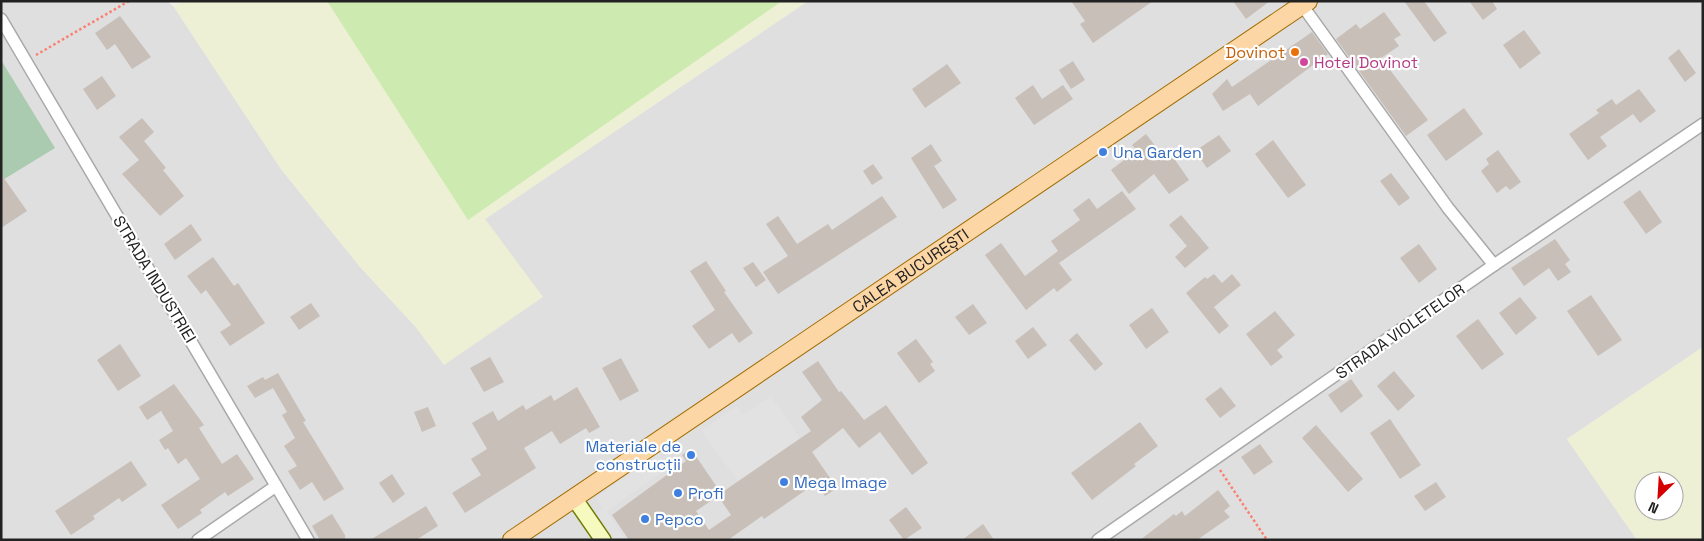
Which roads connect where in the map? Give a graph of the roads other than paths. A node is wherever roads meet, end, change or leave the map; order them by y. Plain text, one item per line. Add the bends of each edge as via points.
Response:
1 (1305, 3) edge
2 (1, 19) edge
3 (1703, 124) edge
4 (1494, 265) junction
5 (276, 486) junction
6 (574, 498) junction
7 (198, 540) edge
8 (308, 540) edge
9 (512, 540) edge
10 (603, 540) edge
11 (1098, 540) edge

1 - 4 street via 1448,208
1 - 6 main road, CALEA BUCUREȘTI
2 - 5 street, STRADA INDUSTRIEI
3 - 4 street, STRADA VIOLETELOR
4 - 11 street, STRADA VIOLETELOR
5 - 7 street
5 - 8 street, STRADA INDUSTRIEI
6 - 9 main road, CALEA BUCUREȘTI
6 - 10 main road

